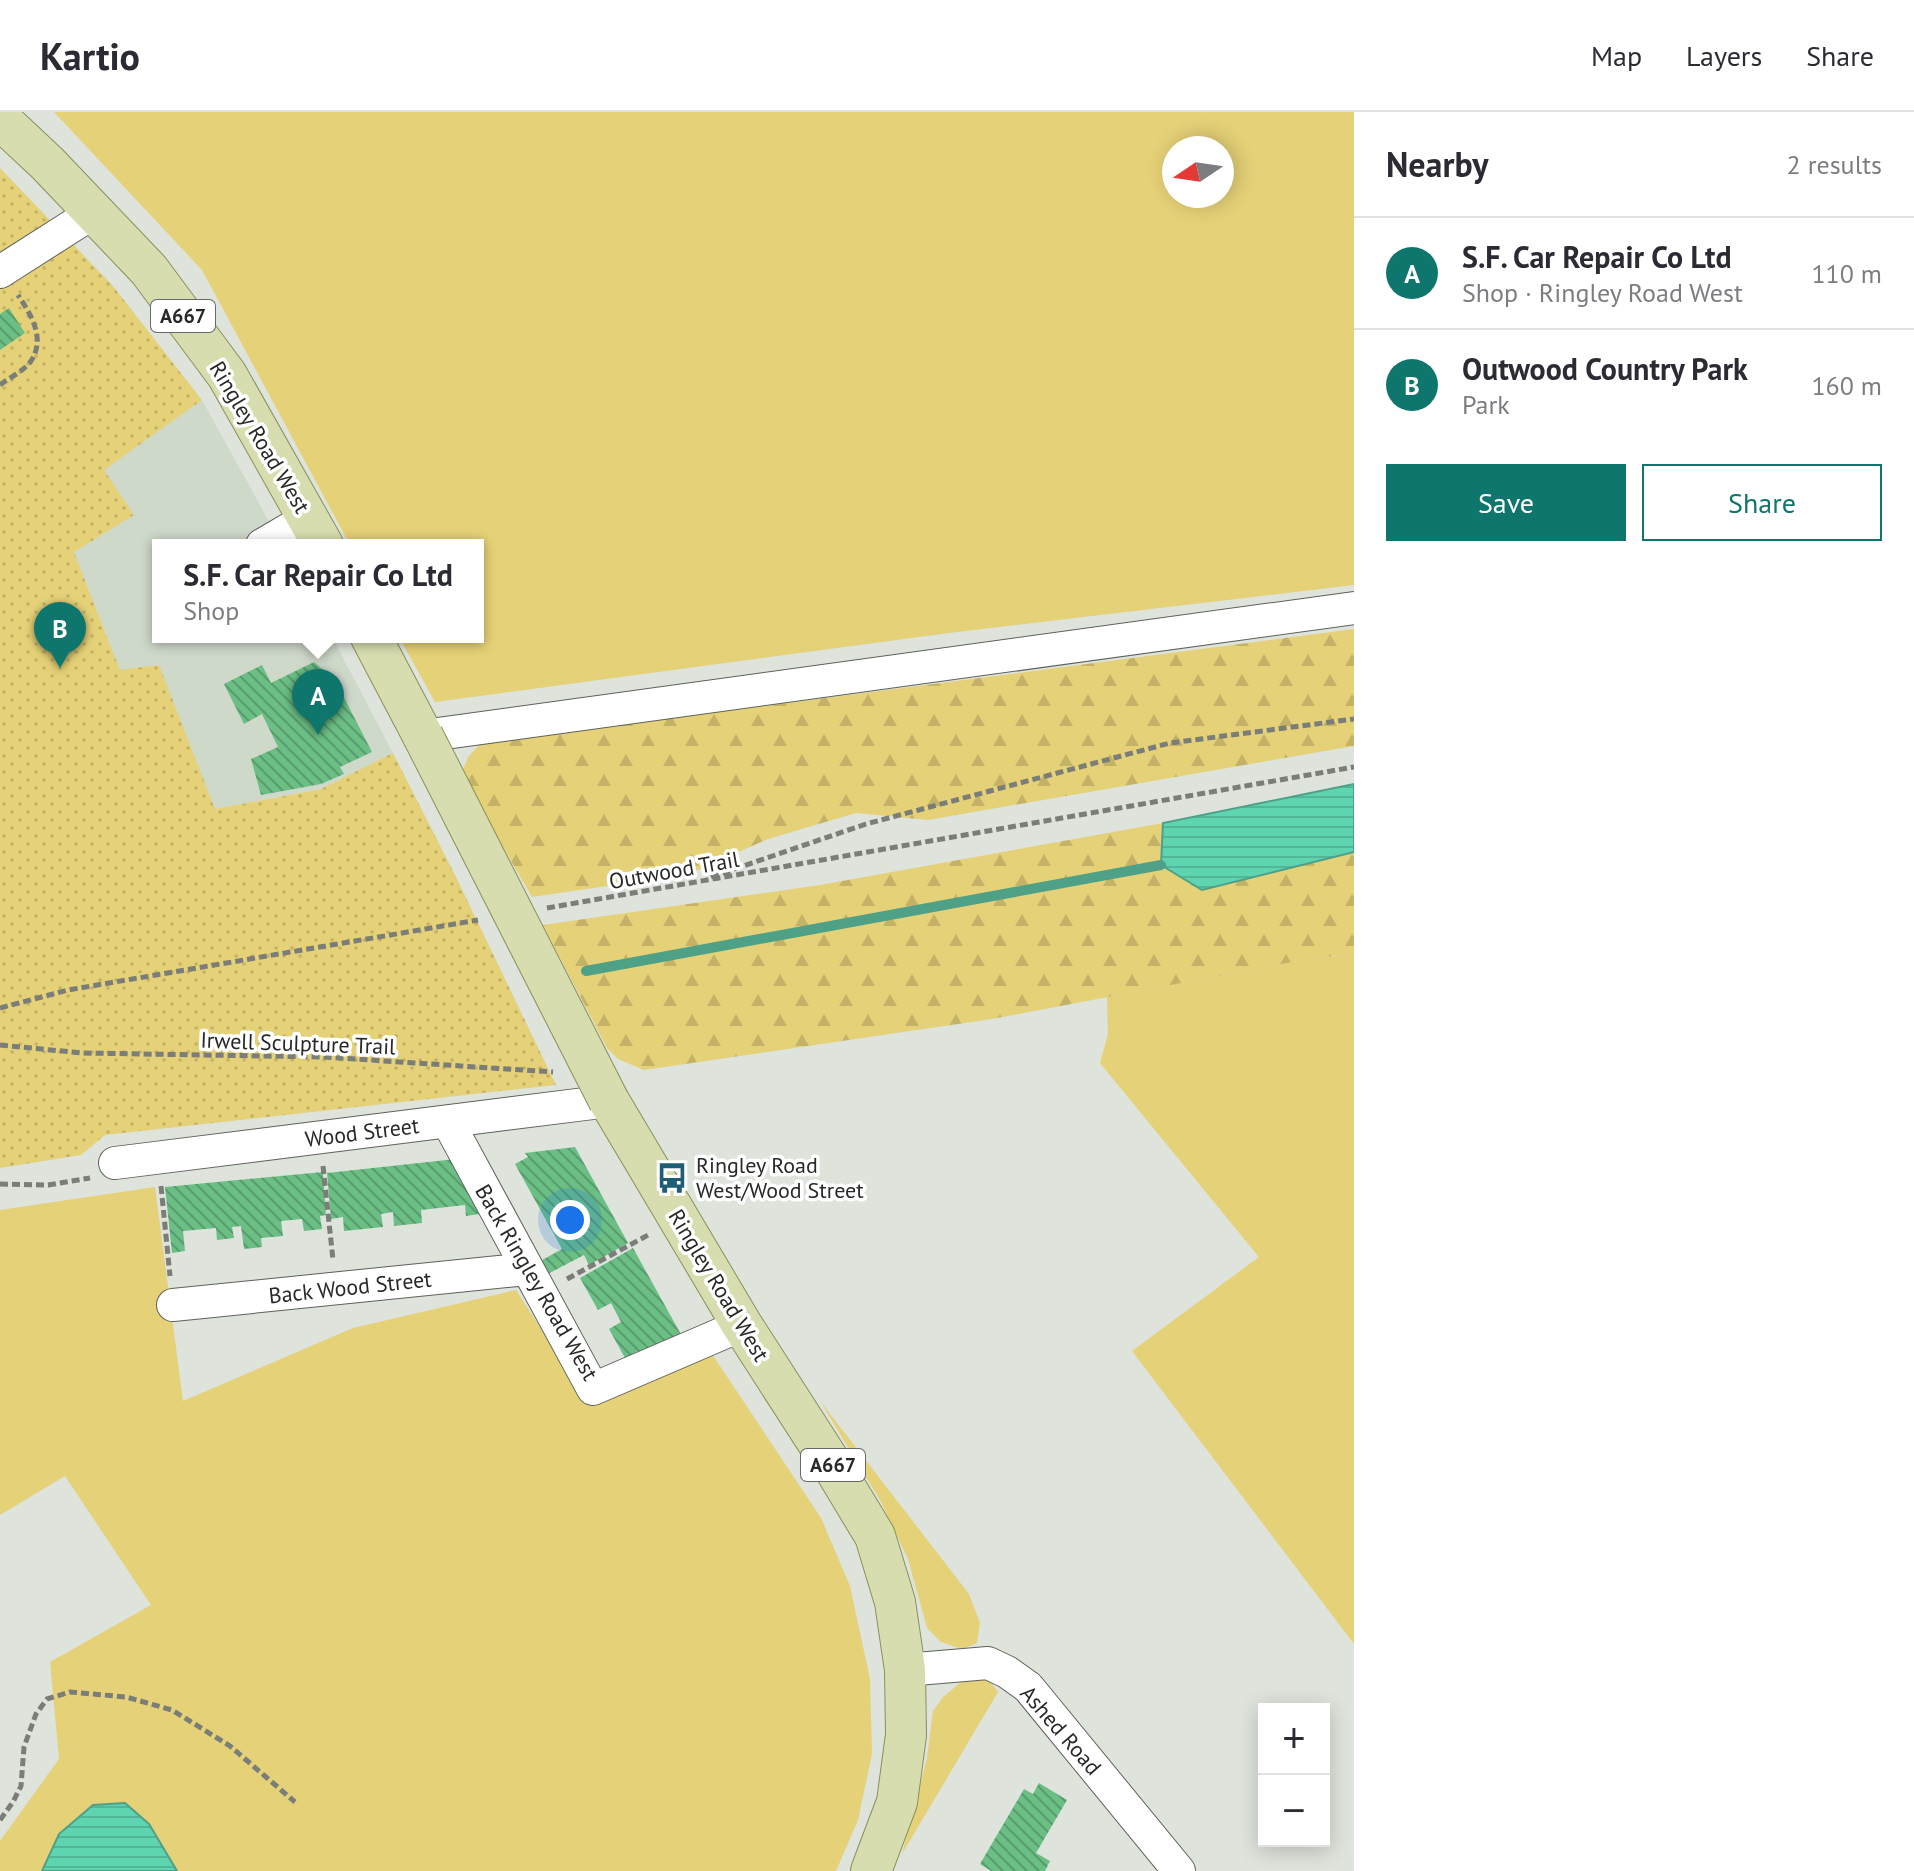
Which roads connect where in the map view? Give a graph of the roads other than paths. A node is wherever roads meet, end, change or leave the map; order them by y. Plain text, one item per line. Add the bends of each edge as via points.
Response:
1 (0, 119) edge
2 (94, 212) junction
3 (1, 272) edge
4 (316, 532) edge
5 (287, 539) edge
6 (1354, 608) edge
7 (374, 643) edge
8 (423, 736) junction
9 (601, 1087) junction
10 (448, 1122) junction
11 (115, 1163) road end
12 (534, 1281) junction
13 (173, 1305) road end
14 (742, 1325) junction
15 (905, 1670) junction
16 (871, 1871) edge
17 (1179, 1871) edge

1 - 2 main road, Ringley Road West / A667
2 - 3 street
2 - 4 main road, Ringley Road West / A667 via 149,270 227,375
4 - 5 street
6 - 8 street
7 - 8 main road, Ringley Road West / A667
8 - 9 main road, Ringley Road West / A667, bridge
9 - 10 street, Wood Street
9 - 14 main road, Ringley Road West / A667
10 - 11 street, Wood Street
10 - 12 street, Back Ringley Road West
12 - 13 street, Back Wood Street via 336,1289
12 - 14 street, Back Ringley Road West via 593,1389
14 - 15 main road, Ringley Road West / A667 via 875,1536 895,1602
15 - 16 main road, Ringley Road West / A667 via 906,1735 897,1802
15 - 17 street, Ashed Road via 988,1663 1028,1687

